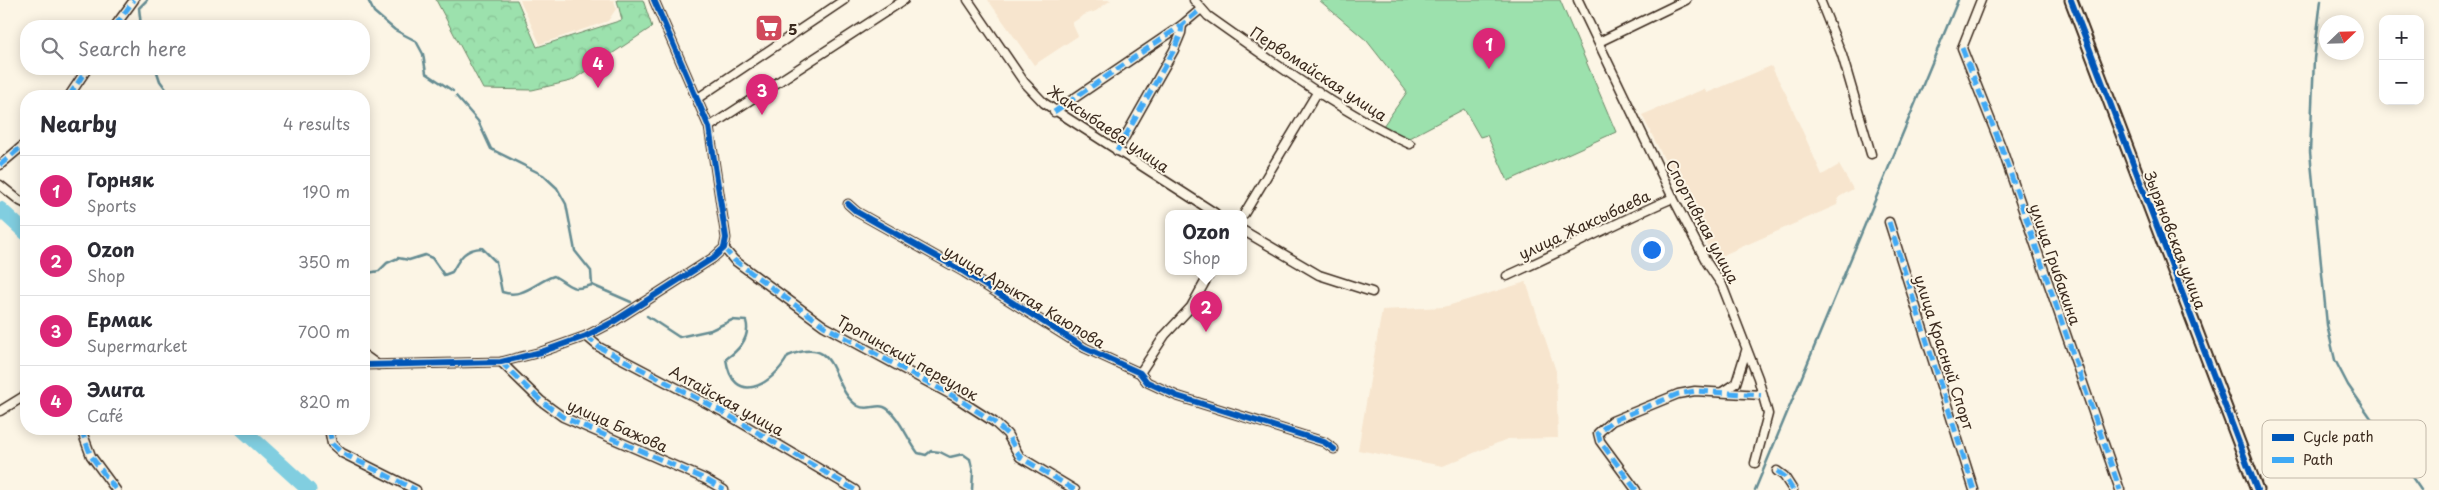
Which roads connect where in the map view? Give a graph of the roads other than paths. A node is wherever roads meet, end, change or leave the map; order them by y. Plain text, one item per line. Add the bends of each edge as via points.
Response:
1 (134, 0) edge
2 (654, 0) edge
3 (844, 0) edge
4 (904, 0) edge
5 (968, 0) edge
6 (1194, 0) edge
7 (1578, 0) edge
8 (1686, 0) edge
9 (1820, 0) edge
10 (1982, 0) edge
11 (2071, 0) edge
12 (1201, 9) junction
13 (119, 20) edge
14 (1182, 24) junction
15 (1599, 42) junction
16 (83, 75) edge
17 (73, 90) edge
18 (1318, 90) junction
19 (698, 98) junction
20 (1054, 112) junction
21 (709, 127) junction
22 (1410, 144) dead end
23 (20, 148) edge
24 (1117, 151) junction
25 (1871, 154) dead end
26 (0, 165) edge
27 (0, 185) edge
28 (1673, 198) junction
29 (20, 202) edge
30 (848, 204) dead end
31 (1210, 210) edge
32 (1246, 210) edge
33 (1889, 222) dead end
34 (1247, 233) edge
35 (724, 248) junction
36 (1209, 275) edge
37 (1507, 276) dead end
38 (1372, 292) dead end
39 (586, 336) junction
40 (1746, 348) junction
41 (370, 359) edge
42 (501, 362) junction
43 (370, 365) edge
44 (378, 365) junction
45 (1140, 373) junction
46 (1722, 392) junction
47 (1761, 395) junction
48 (20, 399) edge
49 (0, 411) edge
50 (83, 435) edge
51 (330, 435) edge
52 (1334, 450) dead end
53 (1755, 463) dead end
54 (1776, 471) dead end
55 (116, 490) edge
56 (416, 490) edge
57 (724, 490) edge
58 (855, 490) edge
59 (1074, 490) edge
60 (1636, 490) edge
61 (1793, 490) edge
62 (1974, 490) edge
63 (2120, 490) edge
64 (2257, 490) edge

1 - 13 street
2 - 19 street
3 - 19 street
4 - 21 street
5 - 20 street, Жаксыбаева улица via 1030,90
6 - 12 street, Первомайская улица
7 - 15 street, Спортивная улица
8 - 15 street
9 - 25 street via 1842,55
10 - 63 street, улица Грибакина via 1962,48 2002,149
11 - 64 street, Зыряновская улица
12 - 14 street
12 - 18 street, Первомайская улица
14 - 20 street
14 - 24 street via 1174,50
15 - 28 street, Спортивная улица
16 - 17 street
18 - 22 street, Первомайская улица via 1364,121
18 - 32 street
19 - 21 street
20 - 24 street, Жаксыбаева улица
21 - 35 street via 726,238
23 - 26 street
24 - 31 street, Жаксыбаева улица
27 - 29 street
28 - 37 street, улица Жаксыбаева
28 - 40 street, Спортивная улица via 1722,285
30 - 45 street, улица Арыктая Каюпова via 1084,348
33 - 62 street, улица Красный Спорт
34 - 38 street via 1319,275
35 - 39 street via 636,309
35 - 59 street, Тропинский переулок via 734,260 824,326 955,397 994,422 1007,434 1020,457
36 - 45 street via 1191,307 1165,335
39 - 42 street
39 - 58 street, Алтайская улица via 599,347 723,412
40 - 46 street via 1736,383
40 - 47 street, Спортивная улица
41 - 44 street
42 - 44 street
42 - 57 street, улица Бажова via 541,401 563,417
43 - 44 street
45 - 52 street, улица Арыктая Каюпова via 1147,382 1177,396 1324,442
46 - 47 street
46 - 60 street via 1678,394 1612,421 1598,434
47 - 53 street, Спортивная улица via 1768,414
48 - 49 street
50 - 55 street via 91,456
51 - 56 street via 332,444 342,453
54 - 61 street via 1784,476

